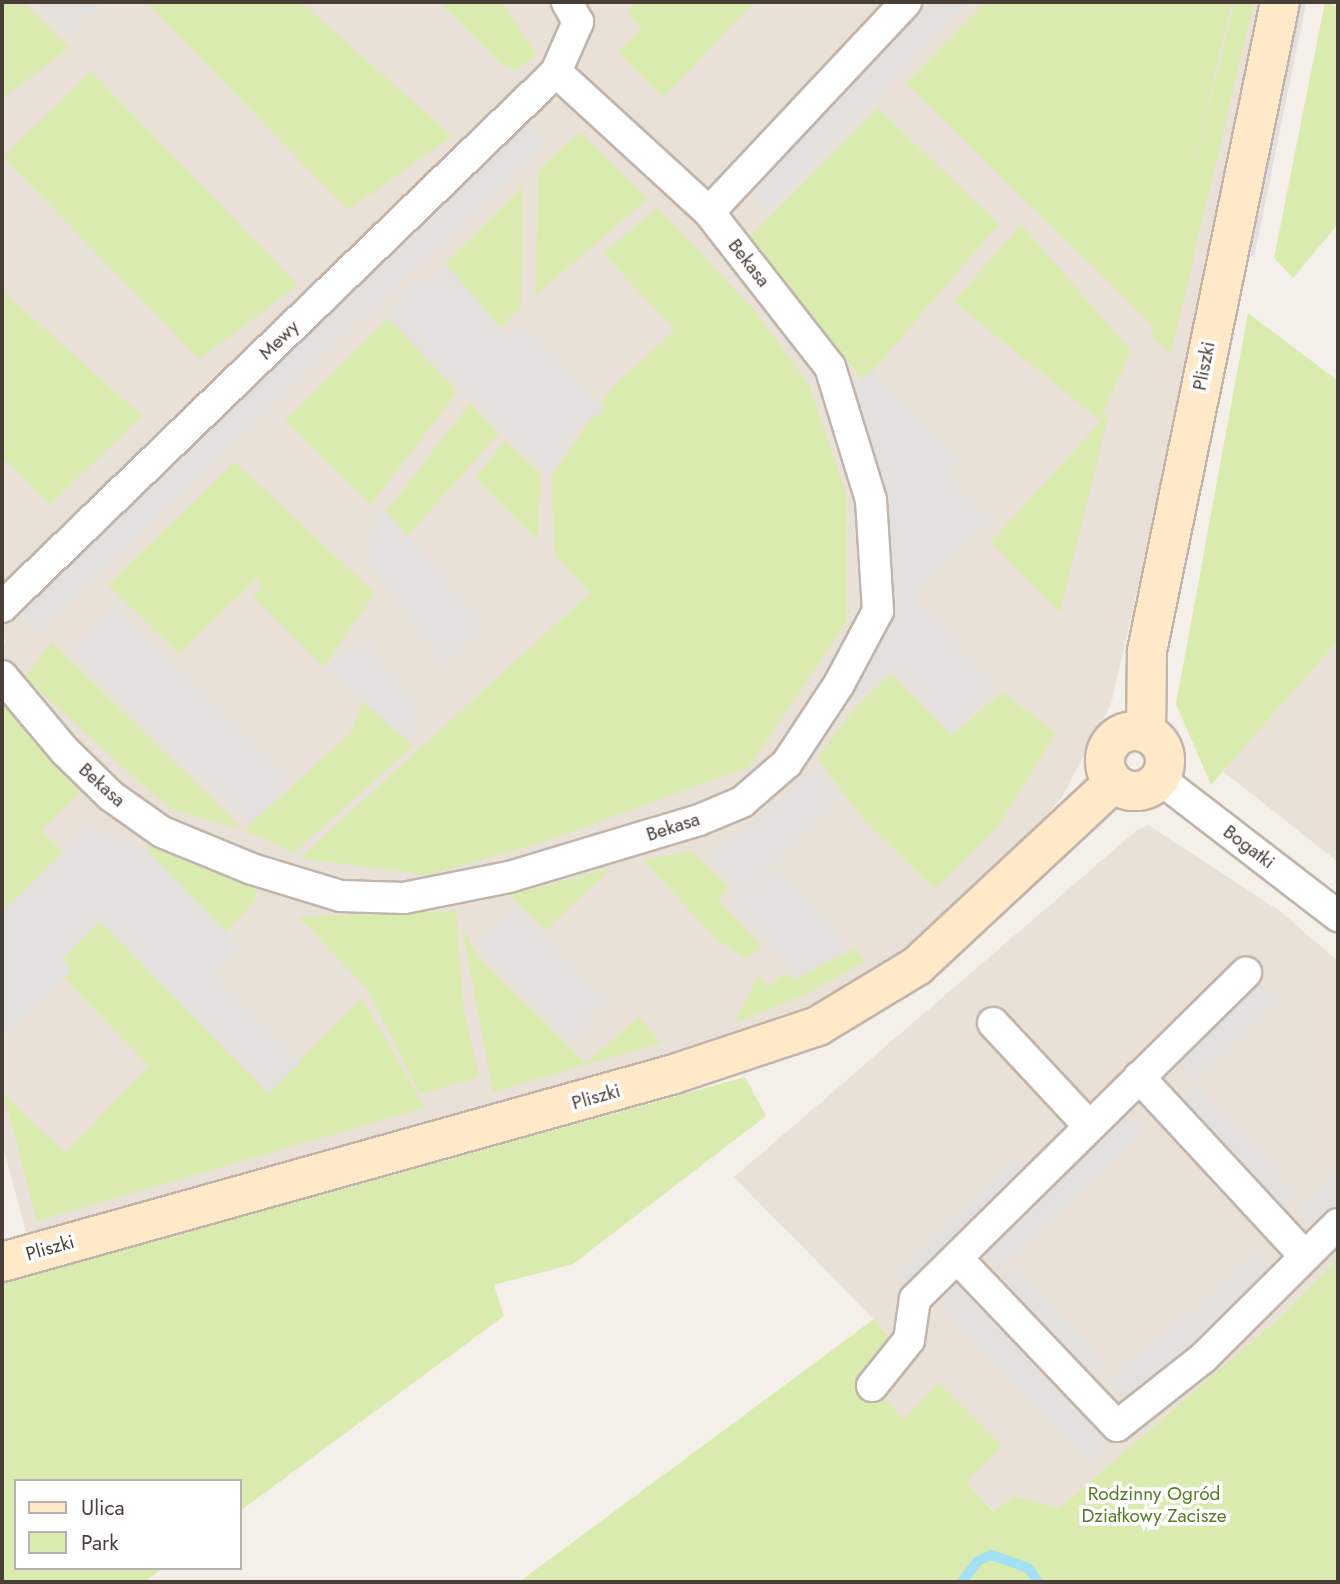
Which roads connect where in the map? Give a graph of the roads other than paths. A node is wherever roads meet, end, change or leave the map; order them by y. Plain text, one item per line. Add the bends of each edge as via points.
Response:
1 (567, 2) edge
2 (906, 2) edge
3 (1280, 2) edge
4 (556, 72) junction
5 (709, 212) junction
6 (2, 607) edge
7 (2, 676) edge
8 (1146, 733) junction
9 (1160, 779) junction
10 (1112, 783) junction
11 (1338, 916) edge
12 (1246, 974) dead end
13 (993, 1023) dead end
14 (1139, 1077) junction
15 (1089, 1126) junction
16 (1338, 1224) edge
17 (1305, 1255) junction
18 (957, 1258) junction
19 (2, 1262) edge
20 (872, 1386) dead end

1 - 4 street via 578,22
2 - 5 street
3 - 8 street, Pliszki via 1147,651
4 - 5 street, Bekasa
4 - 6 street, Mewy
5 - 7 street, Bekasa via 830,367 871,500 878,611 839,684 787,763 742,802 699,820 453,892 404,898 341,896 252,869 162,832 111,796 65,751
8 - 9 street via 1164,753
8 - 10 street via 1126,732 1109,744 1104,764
9 - 10 street via 1137,792
9 - 11 street, Bogatki
10 - 19 street, Pliszki via 917,966 818,1026 687,1070
12 - 14 street
13 - 15 street
14 - 15 street
14 - 17 street
15 - 18 street
16 - 17 street
17 - 18 street via 1203,1358 1117,1426
18 - 20 street via 915,1299 909,1340

